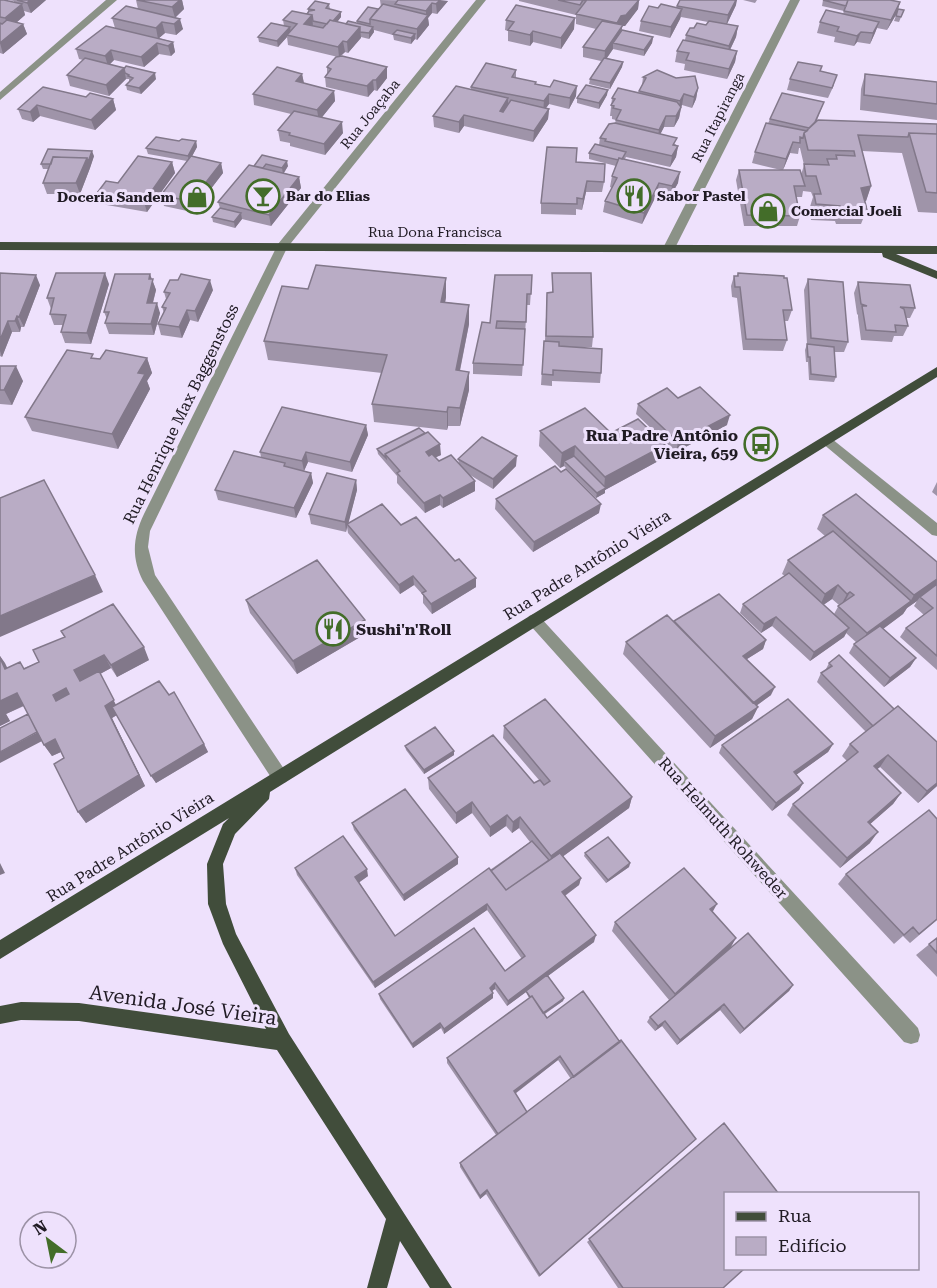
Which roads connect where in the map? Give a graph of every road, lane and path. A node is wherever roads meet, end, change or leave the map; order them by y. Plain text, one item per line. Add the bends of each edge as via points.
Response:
1 (112, 0) edge
2 (481, 0) edge
3 (795, 0) edge
4 (0, 97) edge
5 (0, 246) edge
6 (282, 247) junction
7 (669, 248) junction
8 (870, 249) junction
9 (937, 250) edge
10 (937, 275) edge
11 (937, 371) edge
12 (937, 376) edge
13 (914, 386) junction
14 (827, 440) junction
15 (937, 531) edge
16 (534, 620) junction
17 (280, 777) junction
18 (0, 950) edge
19 (0, 1015) edge
20 (911, 1035) dead end
21 (282, 1041) junction
22 (396, 1218) junction
23 (377, 1288) edge
24 (442, 1288) edge

1 - 4 street
2 - 6 street, Rua Joaçaba
3 - 7 street, Rua Itapiranga
5 - 6 main road, Rua Dona Francisca
6 - 7 main road, Rua Dona Francisca
6 - 17 street, Rua Henrique Max Baggenstoss via 139,544 147,577
7 - 8 main road, Rua Dona Francisca
8 - 9 main road, Rua Dona Francisca
8 - 10 main road, Rua Dona Francisca
11 - 13 main road, Rua Padre Antônio Vieira
12 - 13 main road, Rua Padre Antônio Vieira
13 - 14 main road, Rua Padre Antônio Vieira
14 - 15 street
14 - 16 main road, Rua Padre Antônio Vieira
16 - 17 main road, Rua Padre Antônio Vieira
16 - 20 street, Rua Helmuth Rohweder
17 - 18 main road, Rua Padre Antônio Vieira
17 - 21 main road, Rua Padre Antônio Vieira via 229,829 215,864 217,904 229,938
19 - 21 main road, Avenida José Vieira via 21,1011 79,1012
21 - 22 main road, Avenida José Vieira
22 - 23 main road
22 - 24 main road, Avenida José Vieira

